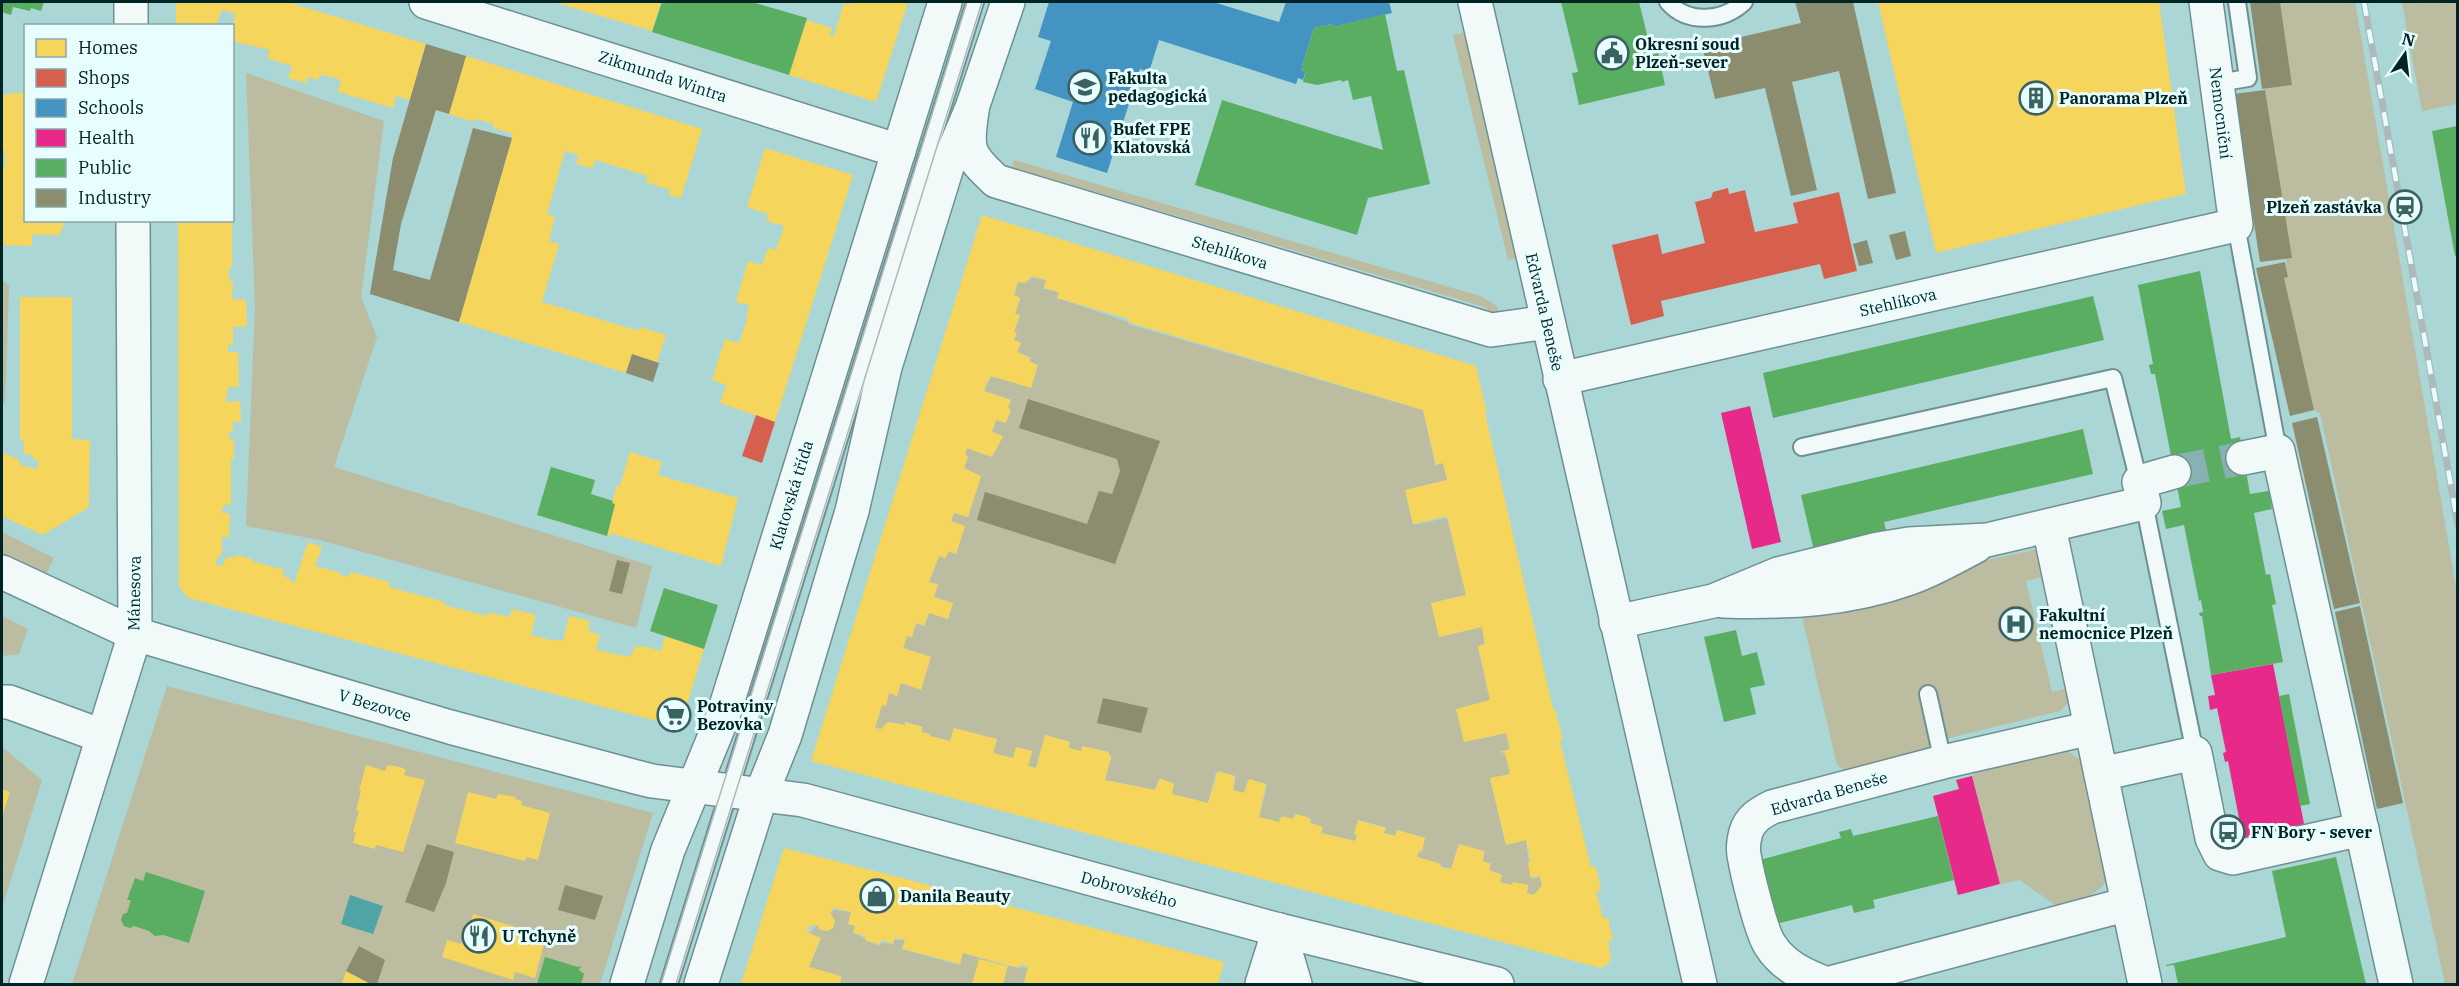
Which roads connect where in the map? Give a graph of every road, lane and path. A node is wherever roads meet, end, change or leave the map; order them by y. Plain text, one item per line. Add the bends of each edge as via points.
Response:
1 (131, 2) edge
2 (945, 2) edge
3 (975, 2) edge
4 (1008, 2) edge
5 (1475, 2) edge
6 (1668, 2) edge
7 (1744, 2) edge
8 (2206, 2) edge
9 (2237, 2) edge
10 (439, 3) edge
11 (131, 24) edge
12 (2218, 82) junction
13 (972, 108) junction
14 (924, 159) junction
15 (133, 222) edge
16 (2236, 225) junction
17 (1548, 322) junction
18 (1560, 379) junction
19 (1802, 447) dead end
20 (2278, 451) junction
21 (2243, 458) tunnel mouth
22 (2174, 472) tunnel mouth
23 (2141, 493) junction
24 (2049, 527) junction
25 (2, 572) edge
26 (1616, 622) junction
27 (135, 634) junction
28 (1928, 694) dead end
29 (2, 702) edge
30 (2091, 728) junction
31 (102, 736) junction
32 (2195, 753) junction
33 (1943, 762) junction
34 (2101, 774) junction
35 (694, 786) junction
36 (745, 793) junction
37 (2362, 830) junction
38 (2128, 904) junction
39 (1279, 930) junction
40 (26, 984) edge
41 (627, 984) edge
42 (669, 984) edge
43 (701, 984) edge
44 (1262, 984) edge
45 (1295, 984) edge
46 (1497, 984) edge
47 (1700, 984) edge
48 (1827, 984) edge
49 (2145, 984) edge
50 (2396, 984) edge

1 - 11 street
2 - 14 street, Klatovská třída
3 - 14 lane, Klatovská třída
4 - 13 street, Klatovská třída
5 - 17 street, Edvarda Beneše
6 - 7 lane via 1686,14 1703,18 1720,16
8 - 12 street, Nemocniční
9 - 12 lane via 2248,78
10 - 14 street, Zikmunda Wintra
12 - 16 street, Nemocniční
13 - 14 street, Klatovská třída
13 - 17 street, Stehlíkova via 967,143 970,154 996,181 1491,330
14 - 35 street, Klatovská třída via 723,716
14 - 36 street, Klatovská třída via 885,367 852,511 785,735
15 - 27 street, Mánesova
16 - 18 street, Stehlíkova
16 - 20 lane
17 - 18 street, Edvarda Beneše
18 - 26 street, Edvarda Beneše
19 - 23 lane via 2113,378
20 - 21 street
20 - 37 street
22 - 23 street
23 - 24 street
23 - 32 lane
24 - 26 street via 1987,540 1912,578 1879,588 1824,599 1713,601
24 - 30 street
25 - 27 street, V Bezovce
26 - 47 street, Edvarda Beneše
27 - 31 street, Mánesova
27 - 35 street, V Bezovce via 450,727 652,781
28 - 33 lane
29 - 31 street
30 - 33 street, Edvarda Beneše
30 - 34 street
31 - 40 street, Mánesova
32 - 34 street
32 - 37 street via 2212,838 2220,854 2233,858
33 - 48 street, Edvarda Beneše via 1772,807 1757,814 1750,824 1744,854 1770,945 1796,971
34 - 38 street
35 - 36 street, V Bezovce
35 - 41 street, Klatovská třída via 668,850
36 - 39 street, Dobrovského via 803,800
36 - 42 lane, Klatovská třída
36 - 43 street, Klatovská třída
37 - 50 street
38 - 48 street, Edvarda Beneše
38 - 49 street
39 - 44 street
39 - 45 street
39 - 46 street, Dobrovského

